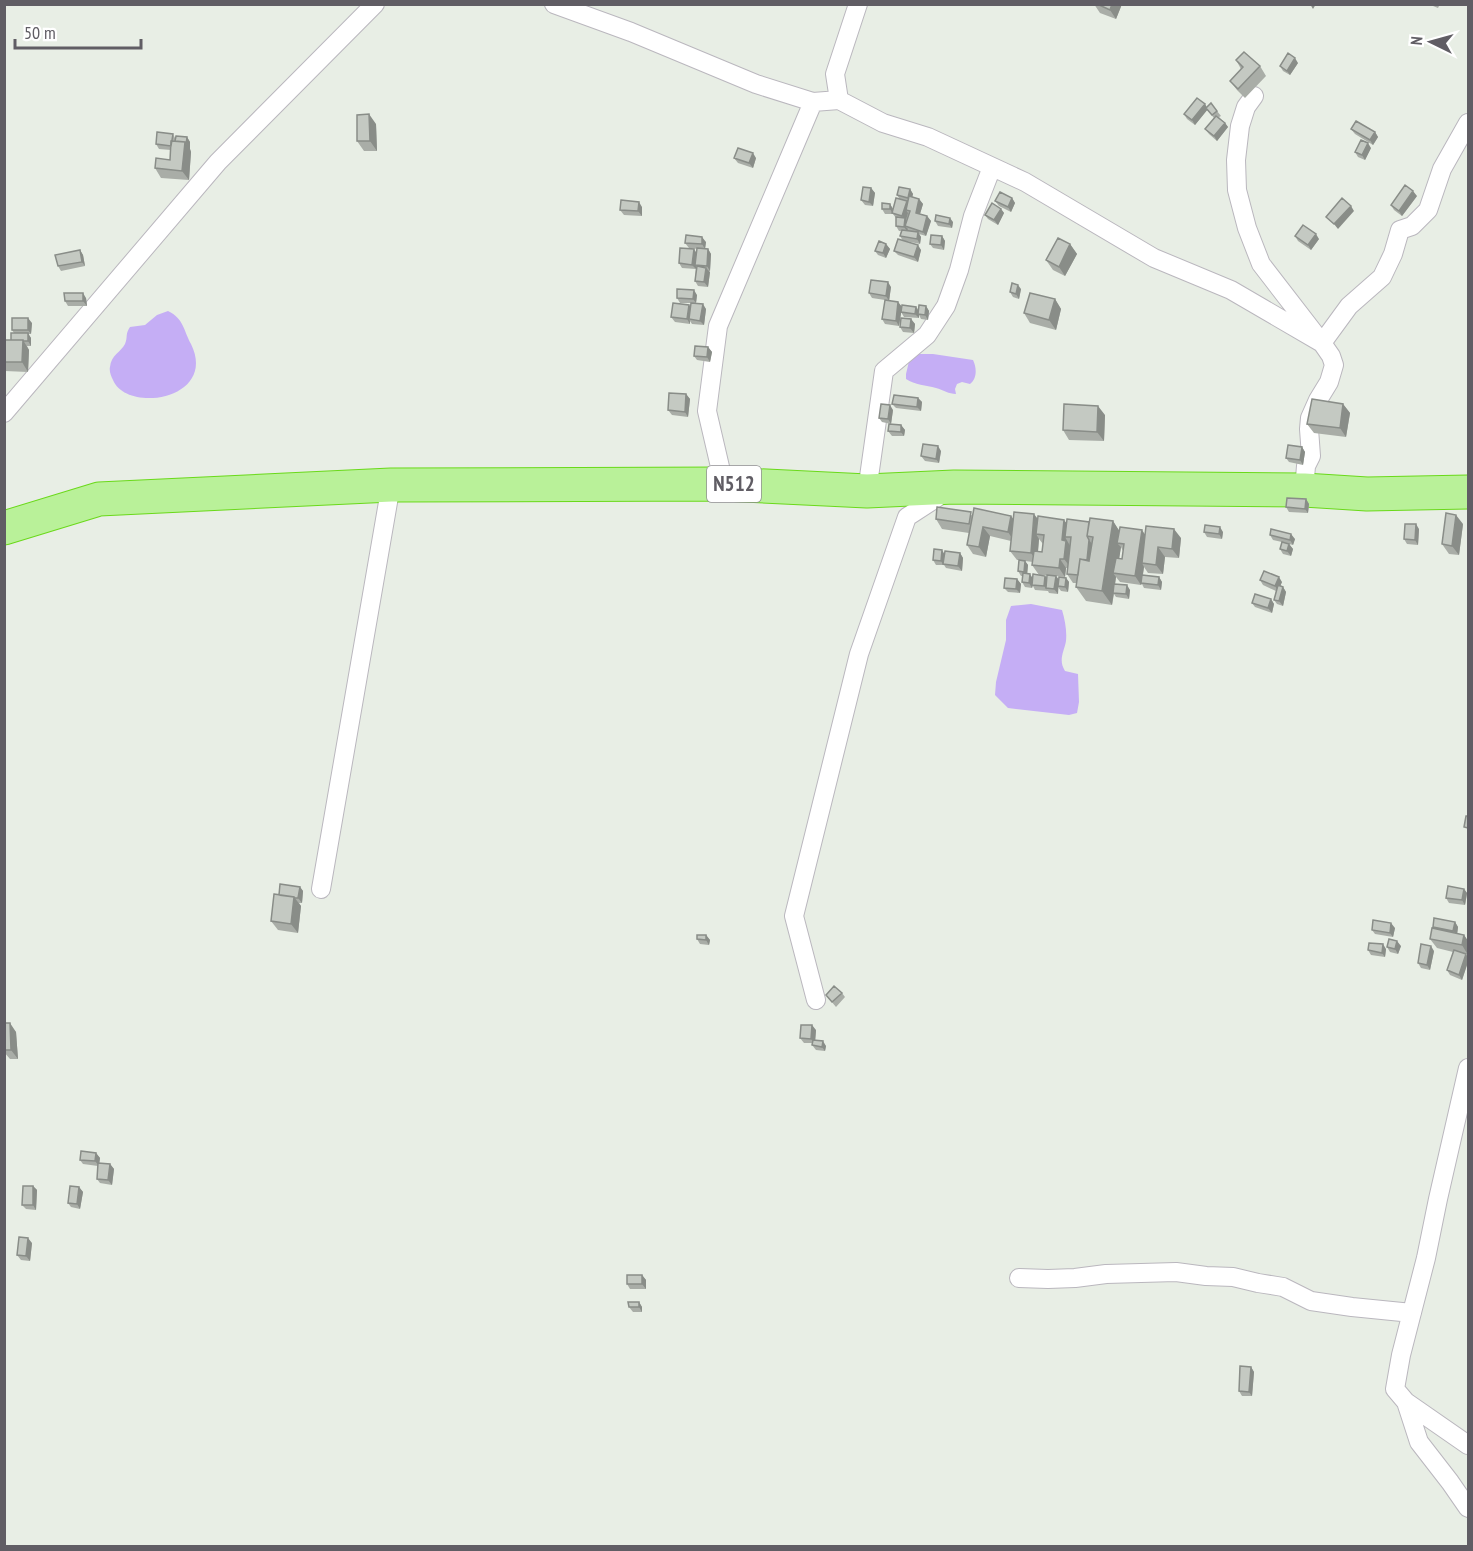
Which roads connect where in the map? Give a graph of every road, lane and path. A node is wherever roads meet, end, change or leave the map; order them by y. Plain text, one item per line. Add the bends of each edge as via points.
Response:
1 (375, 4) edge
2 (554, 4) edge
3 (858, 4) edge
4 (1254, 96) dead end
5 (839, 100) junction
6 (813, 102) junction
7 (1468, 123) edge
8 (992, 166) junction
9 (1322, 344) junction
10 (4, 414) edge
11 (391, 484) junction
12 (724, 484) junction
13 (954, 487) junction
14 (1304, 490) junction
15 (867, 491) junction
16 (1468, 492) edge
17 (4, 528) edge
18 (321, 890) dead end
19 (816, 1000) dead end
20 (1468, 1068) edge
21 (1019, 1278) dead end
22 (1412, 1312) junction
23 (1406, 1402) junction
24 (1468, 1445) edge
25 (1468, 1508) edge

1 - 10 street via 218,162
2 - 6 street via 756,84
3 - 5 street via 835,74
4 - 9 street via 1240,126 1236,160 1237,190 1247,228 1261,264
5 - 6 street
5 - 8 street via 883,123 928,137
6 - 12 street via 718,326 707,411
7 - 9 street via 1442,169 1428,210 1412,226 1400,230 1382,277 1349,306
8 - 9 street via 1154,258 1231,290
8 - 15 street via 946,306 927,335 884,371
9 - 14 street via 1334,365 1310,418 1311,456
11 - 12 highway, N512
11 - 17 highway, N512 via 99,499
11 - 18 street
12 - 15 highway, N512
13 - 14 highway, N512
13 - 15 highway, N512
13 - 19 street via 907,517 859,654 794,916
14 - 16 highway, N512 via 1367,494
20 - 22 street
21 - 22 street via 1176,1272 1284,1287 1311,1301
22 - 23 street via 1395,1389
23 - 24 street
23 - 25 street via 1419,1442

